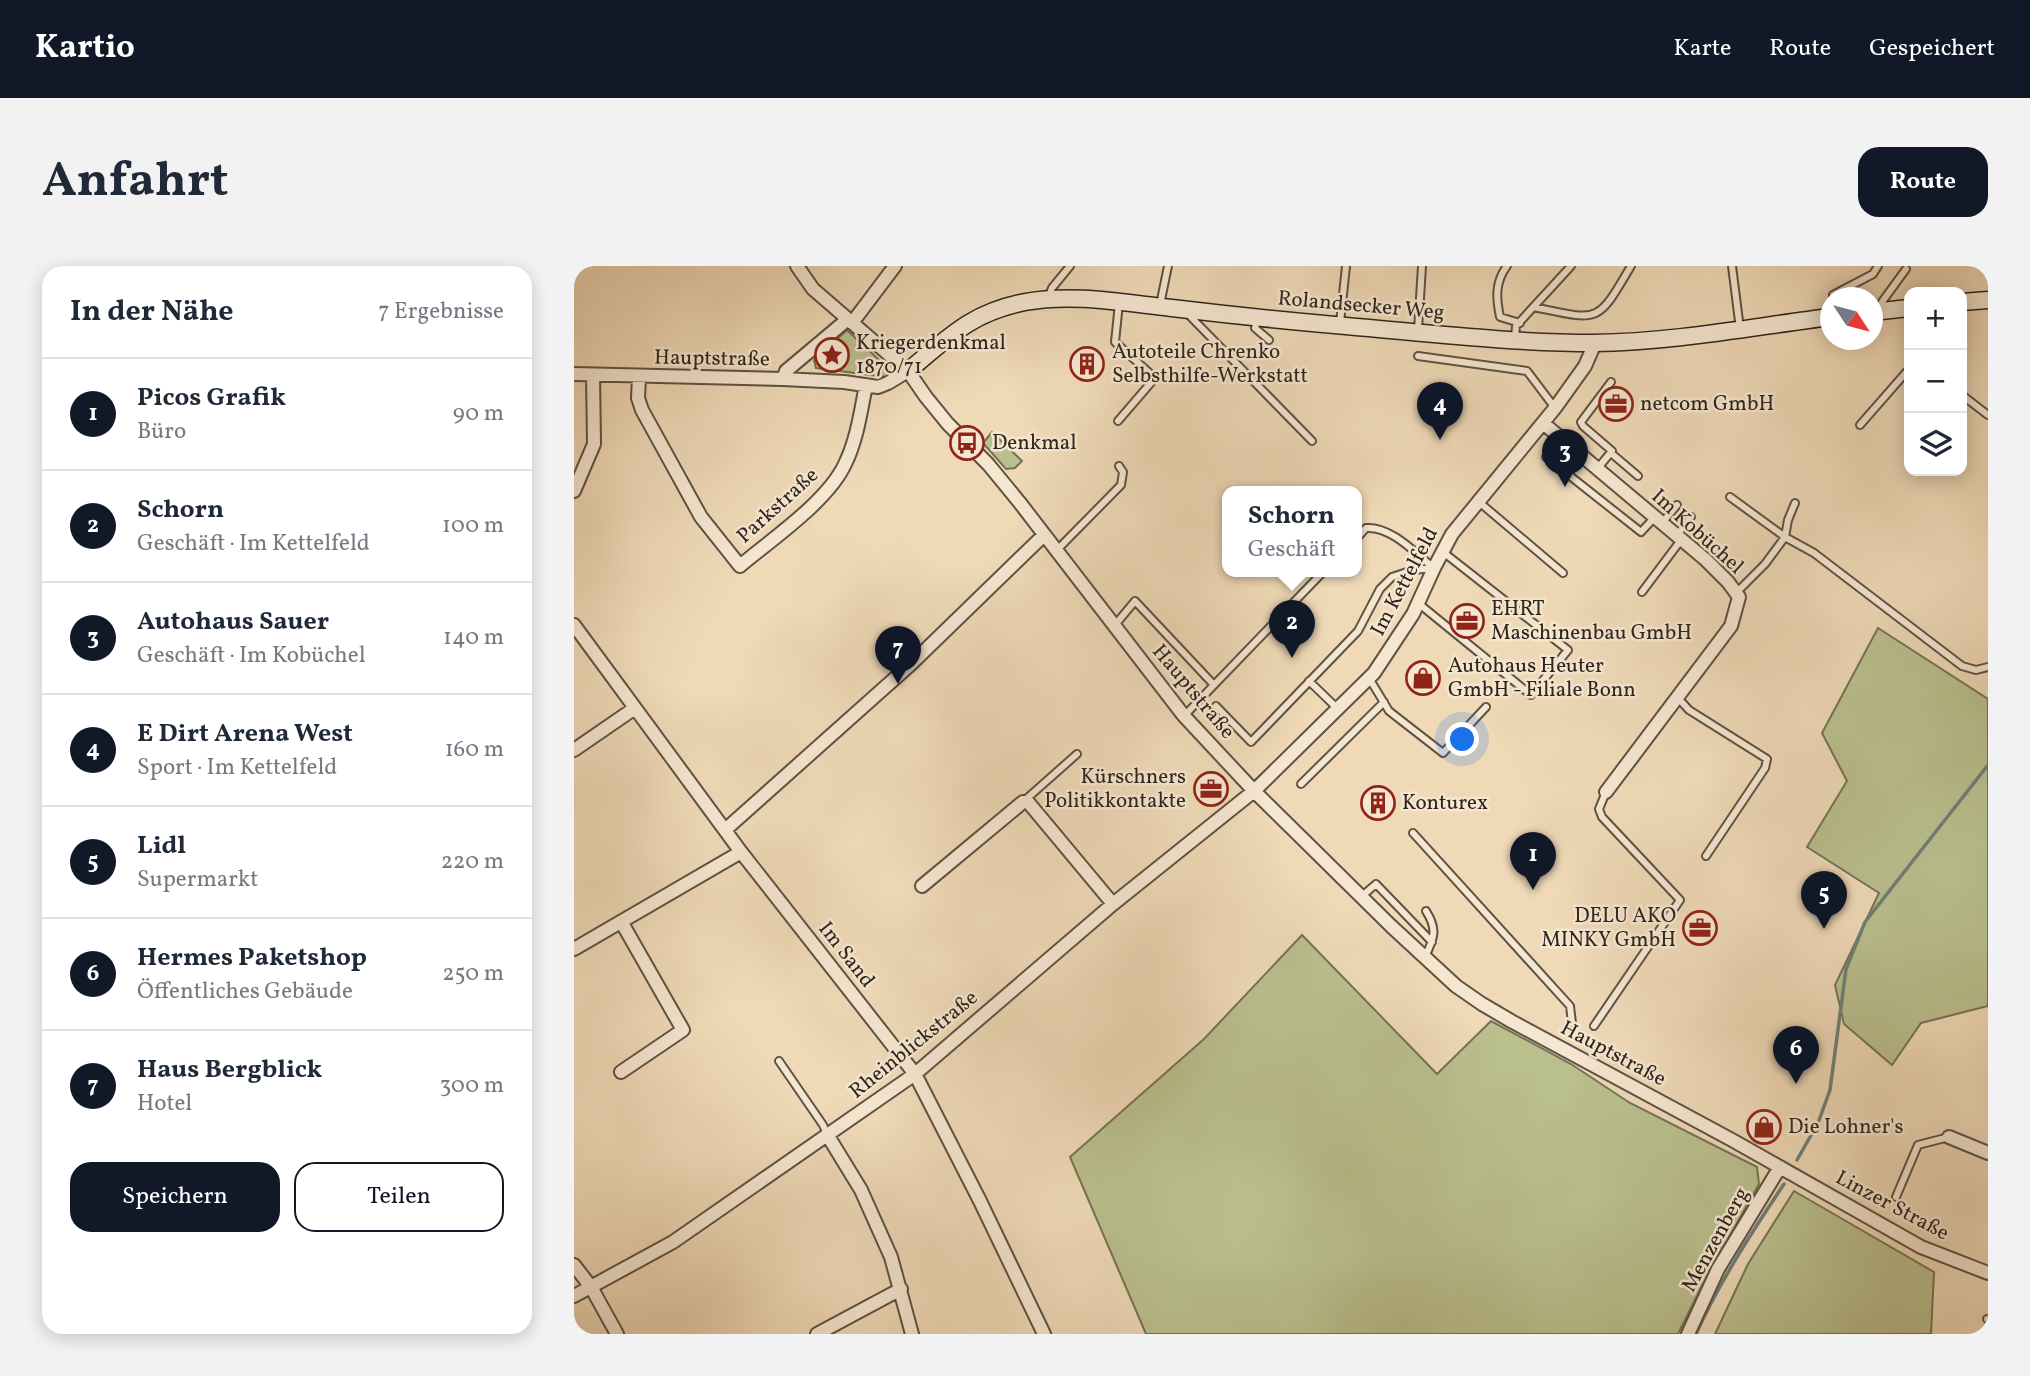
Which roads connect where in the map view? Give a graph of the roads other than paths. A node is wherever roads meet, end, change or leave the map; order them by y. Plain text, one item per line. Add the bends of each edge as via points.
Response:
1 (797, 266) edge
2 (895, 266) edge
3 (1070, 266) edge
4 (1168, 266) edge
5 (1346, 266) edge
6 (1422, 266) edge
7 (1507, 266) edge
8 (1571, 266) edge
9 (1631, 266) edge
10 (1732, 266) edge
11 (1878, 266) edge
12 (1906, 269) dead end
13 (1848, 287) edge
14 (1048, 300) junction
15 (1988, 300) edge
16 (1883, 301) edge
17 (1119, 302) junction
18 (1967, 302) edge
19 (1160, 307) junction
20 (1534, 307) junction
21 (1904, 308) edge
22 (1184, 310) junction
23 (1883, 310) edge
24 (1257, 318) junction
25 (1820, 318) edge
26 (850, 321) junction
27 (1520, 323) junction
28 (1339, 325) junction
29 (1740, 329) junction
30 (1418, 332) junction
31 (1269, 340) dead end
32 (1515, 340) junction
33 (1595, 343) junction
34 (1418, 356) dead end
35 (908, 371) junction
36 (574, 374) edge
37 (593, 375) junction
38 (1904, 375) edge
39 (639, 377) junction
40 (783, 379) junction
41 (1611, 382) dead end
42 (866, 385) junction
43 (1967, 399) edge
44 (1555, 408) junction
45 (1988, 415) edge
46 (1118, 421) dead end
47 (1543, 423) junction
48 (1860, 425) dead end
49 (1312, 441) dead end
50 (1611, 453) junction
51 (1546, 457) dead end
52 (1119, 466) dead end
53 (1597, 469) junction
54 (1638, 475) dead end
55 (574, 491) edge
56 (1730, 497) dead end
57 (1479, 502) junction
58 (1795, 503) dead end
59 (1676, 505) dead end
60 (1691, 517) dead end
61 (1657, 521) junction
62 (1362, 532) edge
63 (1044, 536) junction
64 (1785, 537) junction
65 (1679, 538) junction
66 (1056, 551) junction
67 (1442, 551) junction
68 (1434, 568) junction
69 (1563, 573) dead end
70 (1318, 577) edge
71 (1642, 592) dead end
72 (1736, 593) junction
73 (1418, 603) junction
74 (574, 625) edge
75 (1115, 625) junction
76 (1988, 667) edge
77 (1368, 678) junction
78 (1309, 681) junction
79 (1214, 685) junction
80 (1678, 698) junction
81 (1384, 702) junction
82 (1216, 706) dead end
83 (1486, 707) dead end
84 (635, 708) junction
85 (1338, 709) junction
86 (1184, 716) junction
87 (574, 750) edge
88 (1077, 754) dead end
89 (1301, 784) dead end
90 (1254, 790) junction
91 (1606, 792) joint
92 (1023, 802) junction
93 (725, 830) junction
94 (1413, 833) dead end
95 (741, 852) junction
96 (1706, 856) dead end
97 (922, 886) dead end
98 (1361, 897) junction
99 (1113, 904) junction
100 (1426, 911) dead end
101 (622, 923) junction
102 (1432, 942) junction
103 (574, 949) edge
104 (1425, 957) junction
105 (1572, 1023) dead end
106 (1594, 1026) dead end
107 (779, 1061) dead end
108 (621, 1072) dead end
109 (915, 1074) junction
110 (828, 1136) junction
111 (1949, 1137) joint
112 (1988, 1153) edge
113 (1780, 1167) junction
114 (1896, 1197) dead end
115 (574, 1265) edge
116 (1988, 1273) edge
117 (591, 1287) junction
118 (901, 1289) junction
119 (574, 1296) edge
120 (617, 1334) edge
121 (817, 1334) edge
122 (912, 1334) edge
123 (1044, 1334) edge
124 (1688, 1334) edge

1 - 26 street via 813,289
2 - 26 street
3 - 14 lane
4 - 19 lane
5 - 28 lane
6 - 30 lane
7 - 27 lane via 1496,301 1500,317
8 - 20 lane
9 - 20 lane via 1607,307 1594,315 1575,316
10 - 29 lane
11 - 13 lane via 1873,274
12 - 16 lane
14 - 17 street, Rolandsecker Weg
14 - 35 street, Rolandsecker Weg via 978,316
15 - 18 street
17 - 19 street, Rolandsecker Weg
17 - 46 lane via 1115,342 1155,378
19 - 22 street, Rolandsecker Weg
20 - 27 lane
21 - 23 street
22 - 24 street, Rolandsecker Weg
22 - 49 lane
24 - 28 street, Rolandsecker Weg
24 - 31 lane via 1255,328
25 - 29 street, Rolandsecker Weg
26 - 35 street
26 - 40 street via 786,371
27 - 32 lane
28 - 30 street, Rolandsecker Weg
29 - 33 street, Rolandsecker Weg
30 - 32 street, Rolandsecker Weg
32 - 33 street, Rolandsecker Weg
33 - 44 street, Im Kettelfeld via 1585,366
34 - 44 lane via 1527,371
35 - 42 street, Hauptstraße via 878,387
35 - 63 street, Hauptstraße
36 - 37 street, Hauptstraße
37 - 39 street, Hauptstraße
37 - 55 street via 594,444
38 - 48 lane
39 - 40 street, Hauptstraße
39 - 42 street, Parkstraße via 642,410 679,480 740,566 834,482 846,464
40 - 42 street, Hauptstraße
41 - 50 lane via 1581,422
43 - 45 lane
44 - 47 street, Im Kettelfeld
47 - 53 street, Im Kobüchel
47 - 57 street, Im Kettelfeld
50 - 53 lane
50 - 54 lane
51 - 61 lane via 1641,532
52 - 66 lane via 1124,472 1121,485
53 - 61 street, Im Kobüchel
56 - 64 lane
57 - 67 street, Im Kettelfeld
57 - 69 lane
58 - 64 lane
59 - 61 lane
60 - 65 lane
61 - 65 street, Im Kobüchel
62 - 68 lane via 1376,527 1386,531
63 - 66 street, Hauptstraße
63 - 93 street via 911,664
64 - 72 lane
64 - 76 lane via 1962,666
65 - 71 lane
65 - 72 street, Im Kobüchel
66 - 75 street, Hauptstraße
67 - 68 street, Im Kettelfeld
67 - 73 lane via 1569,650 1531,695
68 - 73 street, Im Kettelfeld
68 - 78 lane via 1392,577 1380,589 1358,631
70 - 79 lane
72 - 80 street, Im Kobüchel via 1739,597 1731,626
73 - 77 street, Im Kettelfeld via 1394,646
74 - 84 street, Im Sand
75 - 79 lane via 1135,601
75 - 86 street, Hauptstraße
77 - 81 lane
77 - 85 street, Im Kettelfeld
78 - 82 lane via 1251,742
78 - 85 lane
79 - 86 lane
80 - 91 street, Im Kobüchel
80 - 96 lane via 1689,710 1767,759
81 - 83 lane via 1389,711 1443,753
81 - 89 lane
84 - 87 street
84 - 93 street, Im Sand
85 - 90 street, Im Kettelfeld
86 - 90 street, Hauptstraße
88 - 92 lane
90 - 98 street, Hauptstraße
90 - 99 street, Rheinblickstraße
91 - 106 lane via 1599,809 1602,817 1680,900
92 - 97 street
92 - 99 street via 1028,802
93 - 95 street, Im Sand
94 - 105 lane via 1570,1006
95 - 101 street
95 - 109 street, Im Sand
98 - 102 lane via 1376,884
98 - 104 street, Hauptstraße
99 - 109 street, Rheinblickstraße
100 - 102 lane via 1434,928
101 - 103 street
101 - 108 street via 683,1030
102 - 104 lane
104 - 113 street, Hauptstraße via 1482,1004
107 - 110 lane
109 - 110 street, Rheinblickstraße
109 - 123 street, Im Sand
110 - 117 street, Rheinblickstraße via 673,1242
110 - 118 street via 862,1190
111 - 112 street
111 - 114 lane via 1918,1146
113 - 116 street, Linzer Straße via 1922,1247
113 - 124 street, Menzenberg via 1718,1269
115 - 117 street
117 - 119 street, Rheinblickstraße
117 - 120 street
118 - 121 street
118 - 122 street

